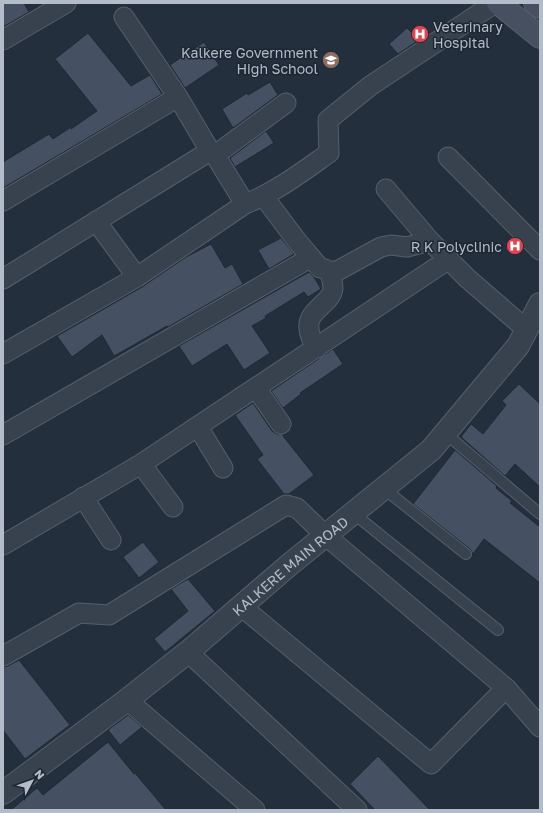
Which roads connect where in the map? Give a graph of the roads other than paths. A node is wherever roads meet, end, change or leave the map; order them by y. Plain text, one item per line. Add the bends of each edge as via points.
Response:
1 (66, 3) edge
2 (494, 3) edge
3 (498, 3) edge
4 (535, 3) edge
5 (540, 7) edge
6 (124, 17) dead end
7 (540, 37) edge
8 (3, 40) edge
9 (178, 97) junction
10 (286, 103) dead end
11 (212, 153) junction
12 (448, 156) dead end
13 (386, 189) dead end
14 (264, 197) junction
15 (3, 201) edge
16 (245, 204) junction
17 (96, 222) junction
18 (430, 241) junction
19 (540, 250) edge
20 (310, 258) junction
21 (449, 260) junction
22 (330, 272) junction
23 (137, 277) junction
24 (3, 279) edge
25 (540, 304) edge
26 (527, 330) junction
27 (316, 348) junction
28 (3, 354) edge
29 (256, 388) junction
30 (281, 424) dead end
31 (198, 427) junction
32 (445, 433) junction
33 (3, 435) edge
34 (140, 464) junction
35 (223, 468) dead end
36 (383, 488) junction
37 (83, 497) junction
38 (173, 507) dead end
39 (353, 513) junction
40 (540, 514) edge
41 (325, 535) junction
42 (111, 540) dead end
43 (3, 545) edge
44 (466, 554) dead end
45 (241, 606) junction
46 (498, 630) dead end
47 (188, 652) junction
48 (3, 656) edge
49 (506, 688) junction
50 (127, 700) junction
51 (540, 728) edge
52 (3, 793) edge
53 (255, 810) edge
54 (357, 810) edge

1 - 8 street
2 - 14 street via 370,86 328,120 329,153
3 - 7 main road
4 - 5 main road
6 - 9 street
9 - 11 street
9 - 15 street
10 - 11 street
11 - 16 street
11 - 17 street
12 - 19 street
13 - 18 street
14 - 16 street
14 - 20 street
16 - 23 street
17 - 23 street
17 - 24 street
18 - 21 street
18 - 22 street via 407,247 381,247 339,270
20 - 22 street via 320,268
20 - 33 street
21 - 26 street
21 - 27 street
22 - 27 street via 333,289 328,300 315,311 309,321 309,331
23 - 28 street
25 - 26 street, KALKERE MAIN ROAD
26 - 32 street, KALKERE MAIN ROAD via 518,346
27 - 29 street
29 - 30 street
29 - 31 street
31 - 34 street
31 - 35 street
32 - 36 street, KALKERE MAIN ROAD via 430,450
32 - 40 lane
34 - 37 street
34 - 38 street
36 - 39 street, KALKERE MAIN ROAD
36 - 44 lane
37 - 42 street
37 - 43 street
39 - 41 street, KALKERE MAIN ROAD
39 - 46 lane
41 - 45 street, KALKERE MAIN ROAD
41 - 48 street via 297,508 286,505 109,615 79,613
41 - 49 street
45 - 47 street, KALKERE MAIN ROAD
45 - 49 street via 431,764
47 - 50 street, KALKERE MAIN ROAD
47 - 54 street
49 - 51 street
50 - 52 street, KALKERE MAIN ROAD
50 - 53 street

